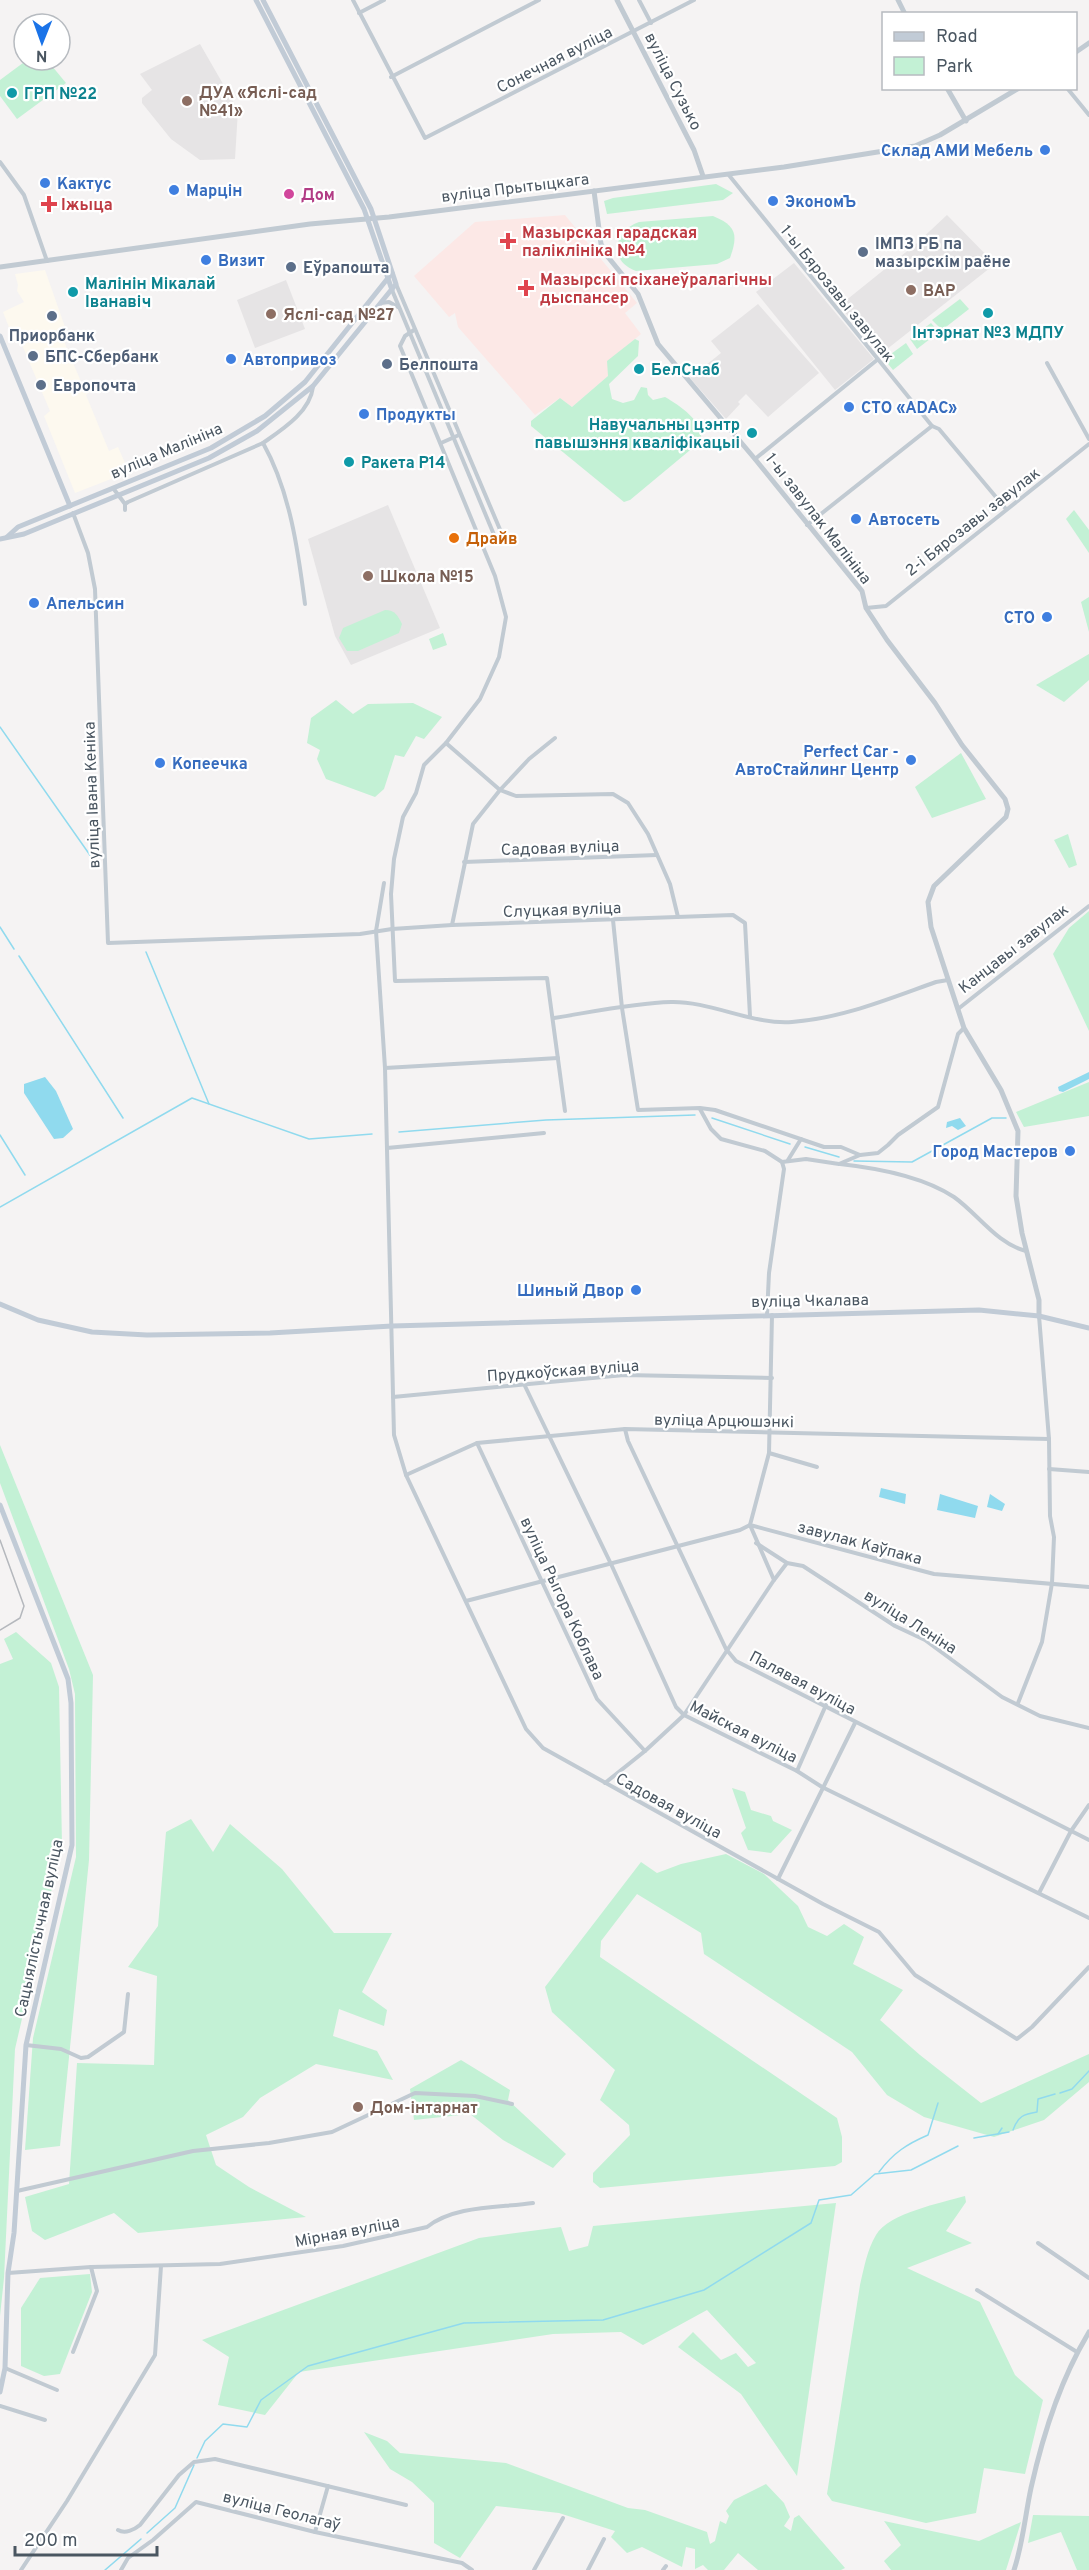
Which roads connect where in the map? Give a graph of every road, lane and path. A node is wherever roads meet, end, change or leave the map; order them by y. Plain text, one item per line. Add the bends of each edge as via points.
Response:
1 (256, 0) edge
2 (263, 0) edge
3 (353, 0) edge
4 (384, 0) edge
5 (539, 0) edge
6 (617, 0) edge
7 (639, 0) edge
8 (694, 0) edge
9 (359, 13) junction
10 (651, 22) junction
11 (633, 32) junction
12 (391, 77) junction
13 (948, 90) edge
14 (1016, 90) edge
15 (1069, 90) edge
16 (1089, 116) edge
17 (966, 121) junction
18 (0, 162) edge
19 (727, 174) junction
20 (703, 177) junction
21 (594, 191) junction
22 (371, 219) junction
23 (47, 261) junction
24 (0, 267) edge
25 (392, 273) junction
26 (388, 278) junction
27 (396, 284) junction
28 (392, 290) junction
29 (380, 303) junction
30 (399, 307) junction
31 (414, 330) junction
32 (409, 332) junction
33 (0, 336) edge
34 (877, 360) junction
35 (1047, 363) dead end
36 (313, 386) junction
37 (932, 426) junction
38 (459, 435) junction
39 (453, 438) junction
40 (1089, 439) edge
41 (263, 443) junction
42 (441, 443) junction
43 (1089, 444) edge
44 (755, 459) junction
45 (113, 488) junction
46 (117, 495) junction
47 (70, 505) junction
48 (1006, 509) junction
49 (73, 513) junction
50 (806, 525) junction
51 (7, 537) junction
52 (0, 539) edge
53 (504, 539) dead end
54 (497, 542) dead end
55 (305, 604) dead end
56 (866, 608) junction
57 (555, 738) dead end
58 (446, 743) junction
59 (500, 790) junction
60 (657, 855) junction
61 (464, 862) junction
62 (384, 883) dead end
63 (1089, 906) edge
64 (678, 918) junction
65 (613, 922) junction
66 (452, 925) junction
67 (392, 928) junction
68 (376, 931) junction
69 (244, 938) joint
70 (948, 980) junction
71 (622, 1008) junction
72 (958, 1010) junction
73 (750, 1016) junction
74 (554, 1018) junction
75 (964, 1028) junction
76 (558, 1058) junction
77 (385, 1068) junction
78 (699, 1108) junction
79 (566, 1111) dead end
80 (544, 1133) dead end
81 (801, 1139) junction
82 (387, 1148) junction
83 (860, 1155) junction
84 (788, 1160) junction
85 (782, 1162) junction
86 (839, 1164) junction
87 (1027, 1251) junction
88 (0, 1304) edge
89 (770, 1315) junction
90 (1039, 1316) junction
91 (392, 1326) junction
92 (1089, 1328) edge
93 (772, 1378) junction
94 (524, 1384) junction
95 (393, 1397) junction
96 (625, 1429) junction
97 (768, 1432) junction
98 (549, 1436) junction
99 (1049, 1439) junction
100 (477, 1443) junction
101 (769, 1453) junction
102 (817, 1467) dead end
103 (1049, 1469) junction
104 (1089, 1472) edge
105 (406, 1475) junction
106 (0, 1505) edge
107 (750, 1525) junction
108 (756, 1542) junction
109 (678, 1544) junction
110 (787, 1563) junction
111 (611, 1564) junction
112 (774, 1580) junction
113 (542, 1582) junction
114 (1052, 1583) junction
115 (1089, 1587) edge
116 (466, 1601) junction
117 (726, 1649) junction
118 (1018, 1703) junction
119 (826, 1705) junction
120 (684, 1715) junction
121 (855, 1723) junction
122 (1089, 1728) edge
123 (645, 1751) junction
124 (797, 1772) junction
125 (605, 1784) junction
126 (822, 1787) junction
127 (1089, 1805) edge
128 (1071, 1831) junction
129 (1089, 1840) edge
130 (778, 1879) junction
131 (1039, 1893) junction
132 (1089, 1918) edge
133 (1089, 1967) edge
134 (128, 1994) dead end
135 (26, 2045) junction
136 (512, 2104) dead end
137 (17, 2191) junction
138 (533, 2203) dead end
139 (1038, 2244) dead end
140 (161, 2266) junction
141 (91, 2267) junction
142 (8, 2273) junction
143 (1089, 2278) edge
144 (977, 2290) dead end
145 (1089, 2332) edge
146 (74, 2352) dead end
147 (1077, 2352) junction
148 (5, 2368) junction
149 (57, 2390) dead end
150 (0, 2392) edge
151 (0, 2406) edge
152 (45, 2420) dead end
153 (328, 2486) junction
154 (406, 2505) dead end
155 (563, 2518) dead end
156 (118, 2530) dead end
157 (315, 2532) junction
158 (604, 2539) dead end
159 (21, 2570) edge
160 (121, 2570) edge
161 (472, 2570) edge
162 (534, 2570) edge
163 (588, 2570) edge
164 (1014, 2570) edge

1 - 22 main road
2 - 22 main road
3 - 9 street
4 - 9 street
5 - 12 street
6 - 11 street, вуліца Сузько
7 - 10 street, вуліца Сузько
8 - 10 street, Сонечная вуліца
9 - 12 street
10 - 11 street, Сонечная вуліца
11 - 12 street, Сонечная вуліца via 425,138
11 - 20 street, вуліца Сузько via 694,150
13 - 17 street
14 - 17 street, вуліца Прытыцкага
15 - 16 street
17 - 19 street, вуліца Прытыцкага via 915,146
18 - 23 street via 24,195
19 - 20 street, вуліца Прытыцкага
19 - 34 street, 1-ы Бярозавы завулак
20 - 21 street, вуліца Прытыцкага
21 - 22 street, вуліца Прытыцкага
21 - 44 street, 1-ы завулак Малініна via 601,244 638,294 658,344
22 - 23 street, вуліца Прытыцкага
22 - 25 main road
22 - 26 main road
23 - 24 street, вуліца Прытыцкага
25 - 26 main road, вуліца Малініна
25 - 27 main road
26 - 28 main road
26 - 45 main road, вуліца Малініна via 304,382 281,404 211,448
27 - 28 main road, вуліца Малініна
27 - 31 street
28 - 29 main road, вуліца Малініна
28 - 30 street
29 - 30 street
29 - 36 main road, вуліца Малініна
30 - 32 street
31 - 32 street
31 - 38 street
32 - 39 street
32 - 42 street via 400,346
33 - 47 main road
34 - 37 street, 1-ы Бярозавы завулак
34 - 44 street
35 - 40 street
36 - 41 street, вуліца Малініна via 311,398 302,411
36 - 46 main road, вуліца Малініна via 257,431 209,458
37 - 48 street, 1-ы Бярозавы завулак via 939,429
37 - 50 street
38 - 39 street
38 - 53 street
39 - 42 street
39 - 54 street
41 - 46 street, вуліца Малініна via 125,507
41 - 55 street via 285,494
42 - 58 street via 495,576 506,617 493,674 480,699
43 - 48 street, 2-і Бярозавы завулак
44 - 50 street, 1-ы завулак Малініна
45 - 46 street
45 - 47 main road, вуліца Малініна
46 - 49 main road, вуліца Малініна
47 - 49 main road
47 - 51 main road, вуліца Малініна via 18,527
48 - 56 street, 2-і Бярозавы завулак via 886,606
49 - 51 main road, вуліца Малініна via 19,536
49 - 69 street, вуліца Івана Кеніка via 88,553 95,589 108,943
50 - 56 street, 1-ы завулак Малініна via 862,591
51 - 52 main road, вуліца Малініна
56 - 70 street, 1-ы завулак Малініна via 962,745 999,790 1008,809 999,826 934,886 928,902 931,927
57 - 59 street via 528,759
58 - 59 street
58 - 67 street via 424,765 416,793 403,817 391,894
59 - 60 street via 516,796 613,794 628,802
59 - 61 street via 473,824
60 - 61 street, Садовая вуліца
60 - 64 street via 670,884
61 - 66 street
62 - 68 street, Садовая вуліца
63 - 72 street, Канцавы завулак
64 - 65 street, Слуцкая вуліца
64 - 73 street, Слуцкая вуліца via 733,915 745,923
65 - 66 street, Слуцкая вуліца
65 - 71 street
66 - 67 street, Слуцкая вуліца
67 - 68 street, Слуцкая вуліца
67 - 74 street via 395,981 547,978
68 - 69 street, Слуцкая вуліца
68 - 77 street, Садовая вуліца
70 - 72 street, 1-ы завулак Малініна
70 - 73 street via 838,1017 763,1022
71 - 73 street via 673,1002
71 - 74 street
71 - 78 street via 638,1110
72 - 75 street, Канцавы завулак
74 - 76 street
75 - 83 street via 958,1034 938,1107 878,1153
75 - 87 street, Канцавы завулак via 1010,1108 1018,1131 1016,1196
76 - 77 street
76 - 79 street
77 - 82 street, Садовая вуліца
78 - 81 street
78 - 85 street via 721,1139 765,1151
80 - 82 street
81 - 83 street
81 - 84 street
82 - 91 street, Садовая вуліца
83 - 86 street
84 - 85 street
84 - 86 street
85 - 89 street via 769,1273
86 - 87 street via 921,1182 953,1196 1011,1247
87 - 90 street, Канцавы завулак
88 - 91 main road, вуліца Чкалава via 38,1320 92,1332 270,1333
89 - 90 main road, вуліца Чкалава via 979,1310
89 - 91 main road, вуліца Чкалава
89 - 93 street
90 - 92 main road, вуліца Чкалава
90 - 99 street
91 - 95 street, Садовая вуліца
93 - 94 street, Прудкоўская вуліца via 624,1375
93 - 97 street
94 - 95 street, Прудкоўская вуліца
94 - 98 street, Майская вуліца
95 - 105 street, Садовая вуліца via 394,1434
96 - 97 street, вуліца Арцюшэнкі
96 - 98 street, вуліца Арцюшэнкі
96 - 109 street, Палявая вуліца
97 - 99 street, вуліца Арцюшэнкі
97 - 101 street
98 - 100 street, вуліца Арцюшэнкі
98 - 111 street, Майская вуліца
99 - 103 street
100 - 105 street, вуліца Арцюшэнкі
100 - 113 street, вуліца Рыгора Коблава
101 - 102 street
101 - 107 street
103 - 104 street
103 - 114 street via 1054,1537
105 - 116 street, Садовая вуліца
106 - 135 main road, Сацыялістычная вуліца via 65,1671 71,1703 71,1855
107 - 108 street
107 - 109 street
107 - 114 street, завулак Каўпака via 934,1574
108 - 110 street, вуліца Леніна
108 - 112 street
109 - 111 street
109 - 117 street, Палявая вуліца
110 - 112 street
110 - 118 street, вуліца Леніна via 803,1566 895,1626 925,1640 1002,1697
111 - 113 street
111 - 120 street, Майская вуліца via 676,1707
112 - 117 street
113 - 116 street
113 - 123 street, вуліца Рыгора Коблава via 597,1699
114 - 115 street, завулак Каўпака
114 - 118 street via 1042,1642
116 - 125 street, Садовая вуліца via 526,1729 543,1748
117 - 119 street, Палявая вуліца via 736,1661
117 - 120 street
118 - 122 street, вуліца Леніна via 1040,1716
119 - 121 street, Палявая вуліца
119 - 124 street
120 - 123 street
120 - 124 street, Майская вуліца
121 - 126 street
121 - 128 street, Палявая вуліца
123 - 125 street
124 - 126 street, Майская вуліца
125 - 130 street, Садовая вуліца
126 - 130 street
126 - 131 street, Майская вуліца
127 - 128 street
128 - 129 street, Палявая вуліца
128 - 131 street
130 - 133 street, Садовая вуліца via 879,1932 915,1975 1017,2039
131 - 132 street, Майская вуліца
134 - 135 street via 123,2032 88,2057
135 - 137 main road, Сацыялістычная вуліца
136 - 137 street via 475,2096 415,2093 332,2132 193,2151
137 - 142 main road, Сацыялістычная вуліца
138 - 140 street, Мірная вуліца via 476,2209 436,2220 427,2227 299,2253 220,2264
139 - 143 street
140 - 141 street, Мірная вуліца
140 - 159 street via 155,2355
141 - 142 street, Мірная вуліца
141 - 146 street via 97,2291
142 - 148 main road, Сацыялістычная вуліца
144 - 147 street
145 - 147 street
147 - 164 street via 1047,2428
148 - 149 street
148 - 150 main road, Сацыялістычная вуліца
151 - 152 street
153 - 154 street, вуліца Геолагаў
153 - 156 street, вуліца Геолагаў via 215,2459 194,2462 179,2475 140,2526
153 - 157 street
155 - 162 street
157 - 160 street, вуліца Геолагаў via 196,2502 128,2558
157 - 161 street, вуліца Геолагаў via 462,2563
158 - 163 street

